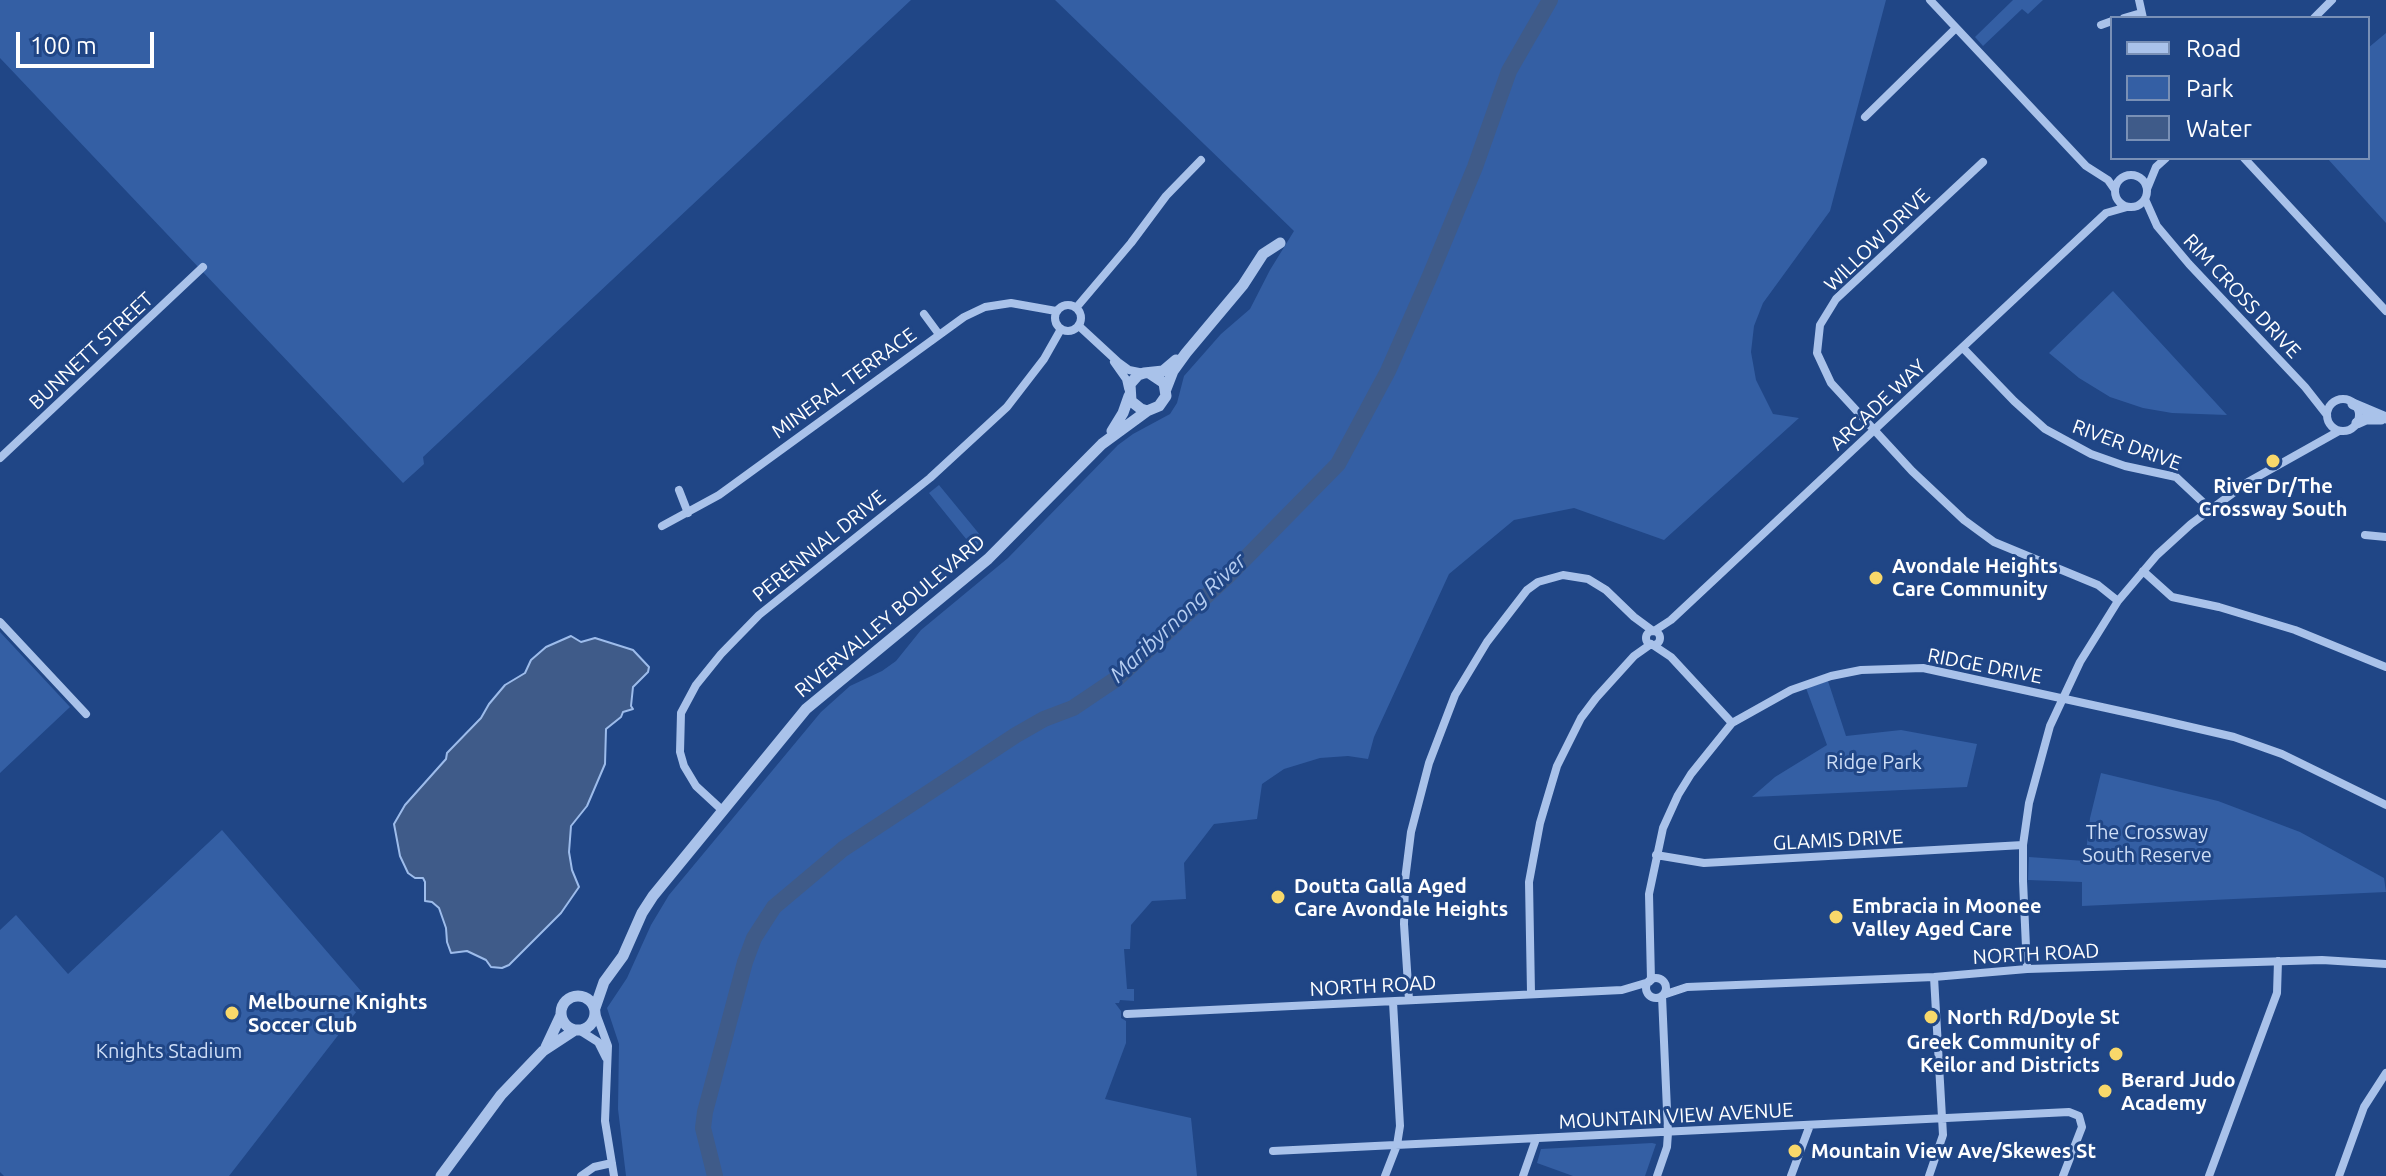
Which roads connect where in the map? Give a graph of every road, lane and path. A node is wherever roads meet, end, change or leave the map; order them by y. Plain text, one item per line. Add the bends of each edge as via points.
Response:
1 (1930, 0) edge
2 (2139, 0) edge
3 (2332, 0) edge
4 (2142, 16) edge
5 (2316, 16) edge
6 (2110, 22) edge
7 (2101, 25) dead end
8 (1956, 28) junction
9 (1865, 117) dead end
10 (1201, 160) dead end
11 (2164, 160) edge
12 (2246, 160) edge
13 (1983, 162) dead end
14 (2156, 167) junction
15 (2102, 176) junction
16 (2129, 176) junction
17 (2115, 192) junction
18 (2146, 194) junction
19 (2130, 207) junction
20 (2106, 213) junction
21 (2157, 226) junction
22 (1280, 243) dead end
23 (203, 267) dead end
24 (1076, 308) junction
25 (1056, 311) junction
26 (2386, 311) edge
27 (924, 314) dead end
28 (1079, 326) junction
29 (1061, 329) junction
30 (938, 333) junction
31 (1963, 348) junction
32 (1106, 351) junction
33 (1186, 353) junction
34 (1146, 373) junction
35 (2305, 387) junction
36 (1166, 389) junction
37 (1129, 393) junction
38 (2338, 400) junction
39 (2353, 404) junction
40 (1147, 411) junction
41 (2327, 417) junction
42 (2386, 418) edge
43 (2357, 423) junction
44 (1874, 431) junction
45 (2339, 431) junction
46 (1102, 444) junction
47 (2317, 444) junction
48 (2, 453) edge
49 (679, 490) dead end
50 (2209, 508) junction
51 (688, 513) junction
52 (662, 526) dead end
53 (2365, 535) dead end
54 (2386, 537) edge
55 (2143, 571) junction
56 (2118, 601) junction
57 (0, 622) edge
58 (1653, 638) junction
59 (2386, 667) edge
60 (2061, 698) junction
61 (86, 714) dead end
62 (1732, 723) junction
63 (2386, 805) edge
64 (722, 810) junction
65 (2023, 845) junction
66 (1656, 855) junction
67 (2278, 961) junction
68 (2386, 964) edge
69 (2027, 969) junction
70 (1934, 977) junction
71 (604, 982) junction
72 (1653, 985) junction
73 (1687, 987) junction
74 (1531, 993) junction
75 (1663, 996) junction
76 (573, 997) junction
77 (1409, 1000) junction
78 (1393, 1002) junction
79 (595, 1010) junction
80 (1127, 1014) dead end
81 (561, 1015) junction
82 (1662, 1020) junction
83 (577, 1030) junction
84 (543, 1051) junction
85 (606, 1059) junction
86 (2386, 1073) edge
87 (1941, 1118) junction
88 (1810, 1125) junction
89 (1668, 1133) junction
90 (1536, 1139) junction
91 (1397, 1145) junction
92 (1273, 1151) dead end
93 (612, 1163) junction
94 (441, 1176) edge
95 (581, 1176) edge
96 (614, 1176) edge
97 (1385, 1176) edge
98 (1523, 1176) edge
99 (1657, 1176) edge
100 (1791, 1176) edge
101 (1929, 1176) edge
102 (2063, 1176) edge
103 (2209, 1176) edge
104 (2339, 1176) edge

1 - 8 street
2 - 4 street
3 - 5 street
6 - 7 street
8 - 9 street
8 - 15 street via 2086,166
10 - 24 street
11 - 14 street
12 - 26 street
13 - 44 street, WILLOW DRIVE via 1836,299 1820,325 1817,353 1824,372
14 - 16 street
14 - 18 street
15 - 16 street
15 - 17 street
16 - 17 street via 2118,182
16 - 18 street via 2142,180
17 - 19 street via 2120,203
17 - 20 street, ARCADE WAY
18 - 19 street
18 - 21 street, RIM CROSS DRIVE
19 - 20 street, ARCADE WAY
19 - 21 street, RIM CROSS DRIVE
20 - 31 street, ARCADE WAY
21 - 35 street, RIM CROSS DRIVE
22 - 33 street via 1263,254
23 - 48 street, BUNNETT STREET
24 - 25 street via 1063,305
24 - 28 street
25 - 29 street
25 - 30 street, MINERAL TERRACE via 1011,303 985,307
27 - 30 street
28 - 29 street
28 - 32 street
29 - 64 street, PERENNIAL DRIVE via 1007,407 930,478 759,615 696,685 681,713 680,752 696,786
30 - 51 street, MINERAL TERRACE
31 - 44 street, ARCADE WAY
31 - 50 street, RIVER DRIVE via 2045,429 2091,454 2176,477
32 - 34 street via 1129,370
32 - 37 street via 1126,379
33 - 34 street via 1163,371
33 - 36 street
34 - 36 street via 1160,378
34 - 37 street via 1133,379
35 - 38 street, RIM CROSS DRIVE
35 - 41 street, RIM CROSS DRIVE
36 - 40 street via 1164,402
37 - 40 street via 1135,406
37 - 46 street, RIVERVALLEY BOULEVARD via 1123,413
38 - 39 street
38 - 41 street via 2330,405
39 - 42 street
39 - 43 street
40 - 46 street, RIVERVALLEY BOULEVARD
41 - 45 street
41 - 47 street
42 - 43 street
43 - 45 street
44 - 56 street, WILLOW DRIVE via 1942,501 1994,542 2098,585
44 - 58 street, ARCADE WAY
45 - 47 street
46 - 64 street, RIVERVALLEY BOULEVARD via 988,559 806,709
47 - 50 street
49 - 51 street
50 - 55 street
51 - 52 street, MINERAL TERRACE
53 - 54 street
55 - 56 street
55 - 59 street via 2172,597 2295,630
56 - 60 street
57 - 61 street
58 - 62 street
58 - 74 street, ARCADE WAY via 1581,718 1557,766 1529,882
58 - 77 street via 1606,590 1588,579 1563,575 1527,590 1502,620 1455,695 1411,832 1404,924
60 - 62 street, RIDGE DRIVE via 1923,668 1861,670 1791,690
60 - 63 street, RIDGE DRIVE via 2234,737 2282,754
60 - 65 street via 2038,764
62 - 66 street, RIDGE DRIVE via 1678,795
64 - 71 street, RIVERVALLEY BOULEVARD via 653,896
65 - 66 street, GLAMIS DRIVE via 1704,863
65 - 69 street
66 - 72 street, RIDGE DRIVE via 1649,894
67 - 68 street, NORTH ROAD
67 - 69 street, NORTH ROAD
67 - 103 street via 2277,993
69 - 70 street, NORTH ROAD
70 - 73 street, NORTH ROAD
70 - 87 street
71 - 76 street
71 - 79 street, RIVERVALLEY BOULEVARD
72 - 73 street, NORTH ROAD
72 - 74 street, NORTH ROAD
72 - 75 street, NORTH ROAD
72 - 75 street, RIDGE DRIVE via 1666,987
72 - 82 street
73 - 75 street, NORTH ROAD
74 - 77 street, NORTH ROAD
75 - 82 street, RIDGE DRIVE
76 - 79 street via 584,997
76 - 81 street
77 - 78 street, NORTH ROAD
78 - 80 street, NORTH ROAD
78 - 91 street
79 - 83 street via 592,1024
79 - 85 street via 608,1046
81 - 83 street
81 - 84 street
82 - 89 street, RIDGE DRIVE
83 - 84 street
83 - 85 street via 598,1042
84 - 94 street via 498,1099
85 - 93 street via 605,1121
86 - 104 street via 2364,1107
87 - 88 street, MOUNTAIN VIEW AVENUE
87 - 101 street via 1943,1135
87 - 102 street, MOUNTAIN VIEW AVENUE via 2069,1112 2079,1116 2082,1127
88 - 89 street, MOUNTAIN VIEW AVENUE
88 - 100 street
89 - 90 street, MOUNTAIN VIEW AVENUE
89 - 99 street, RIDGE DRIVE
90 - 91 street, MOUNTAIN VIEW AVENUE
90 - 98 street
91 - 92 street, MOUNTAIN VIEW AVENUE
91 - 97 street
93 - 95 street
93 - 96 street

